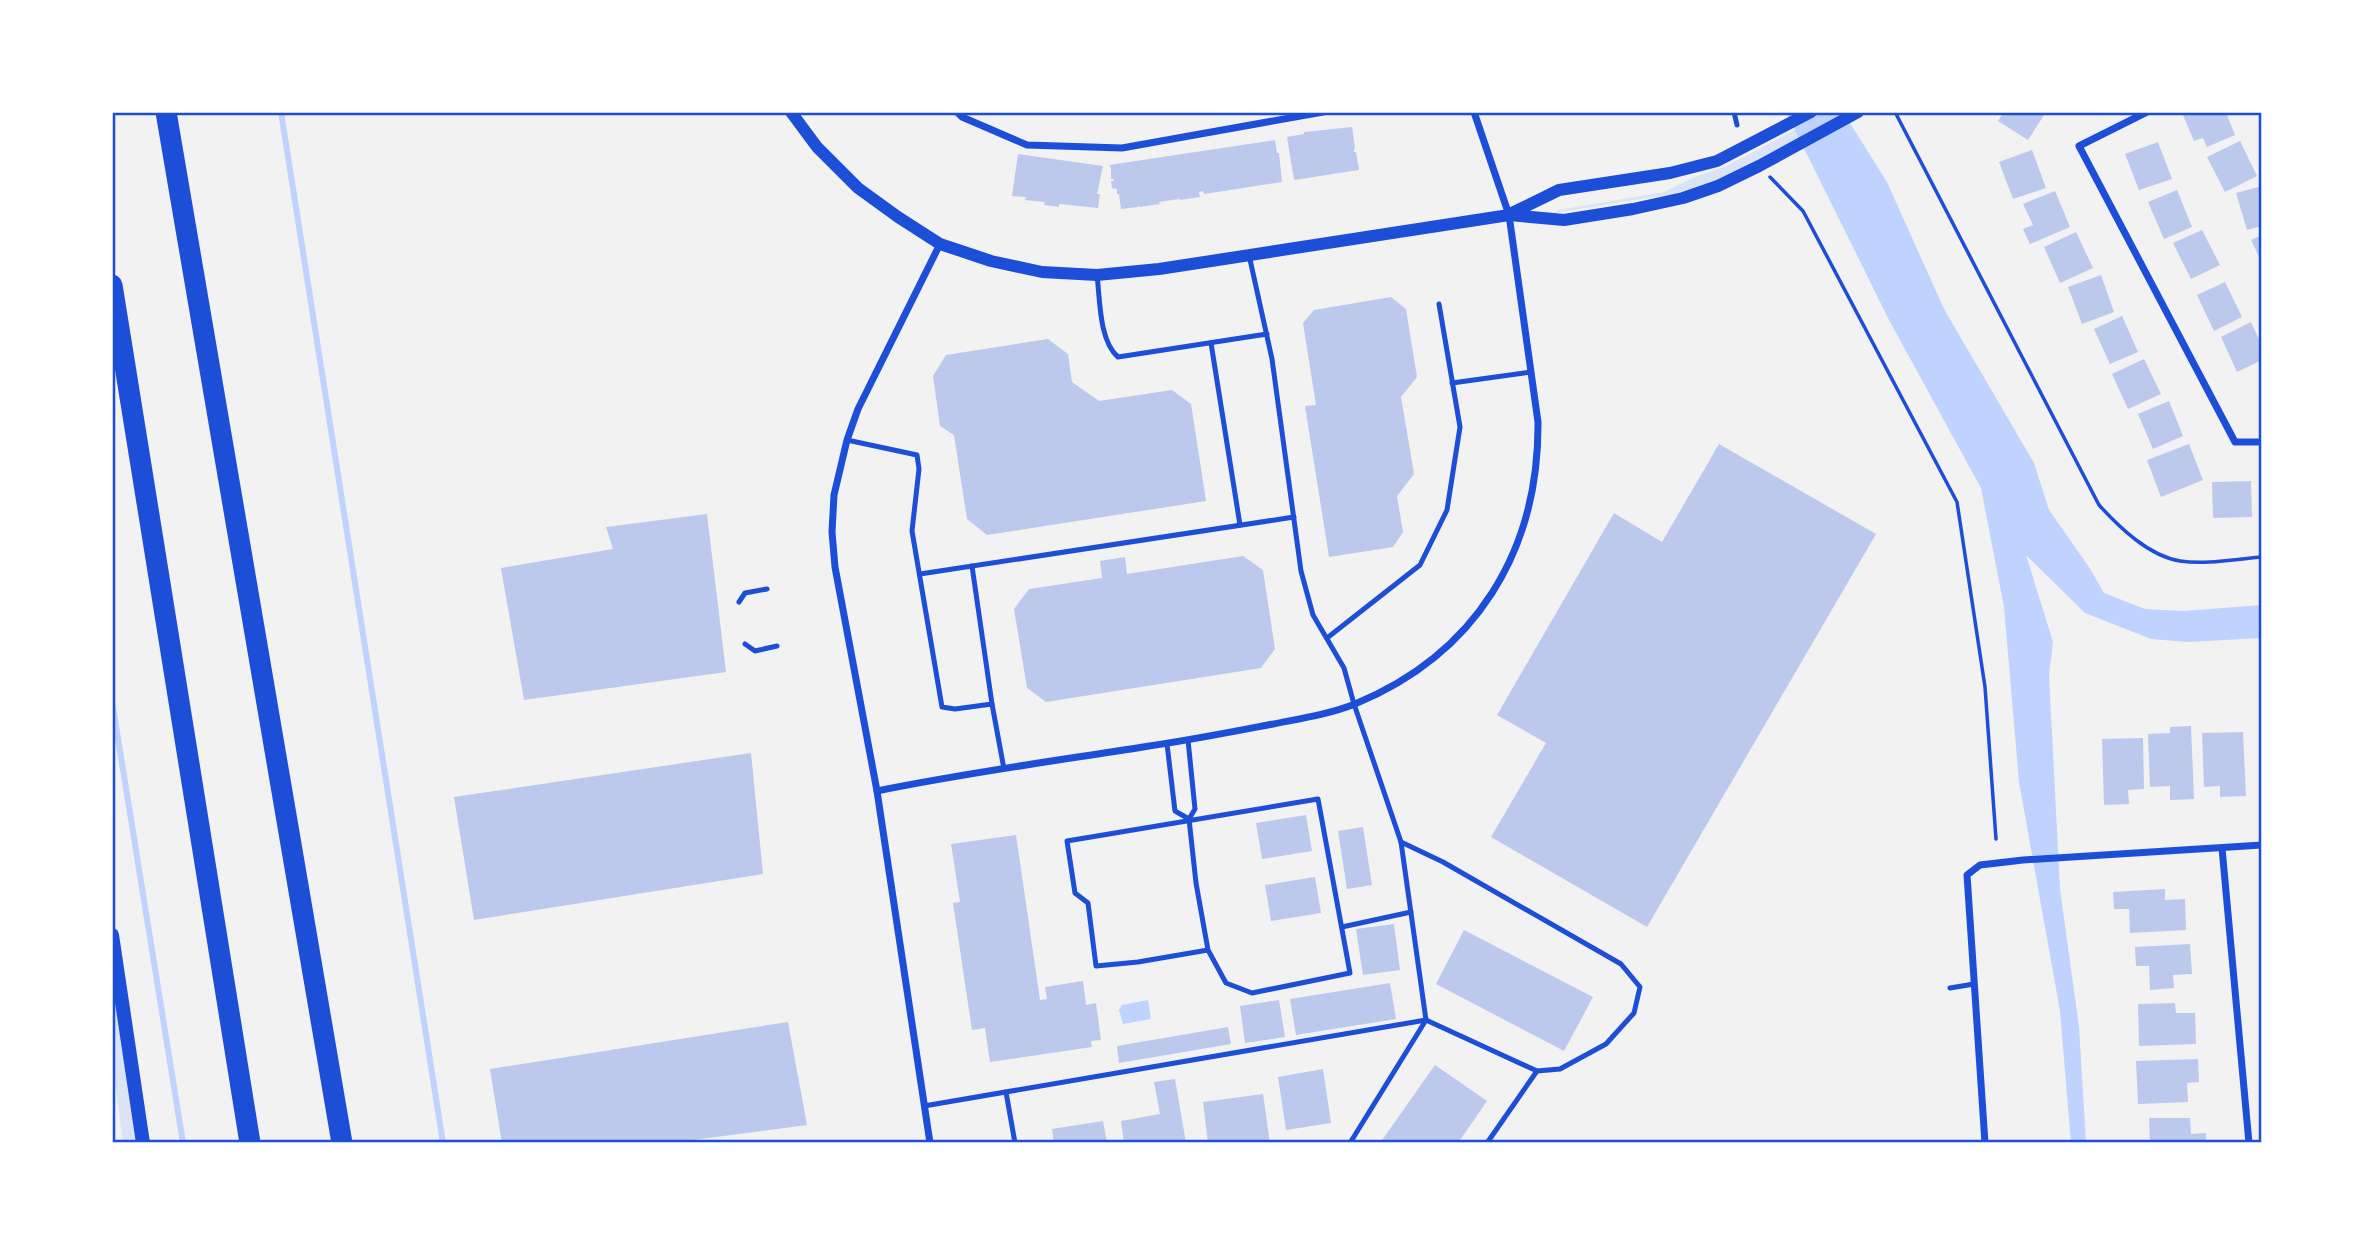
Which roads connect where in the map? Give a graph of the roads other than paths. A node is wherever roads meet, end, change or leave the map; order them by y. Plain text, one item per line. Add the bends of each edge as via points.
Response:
1 (166, 112) edge
2 (790, 112) edge
3 (957, 112) edge
4 (1323, 112) edge
5 (1474, 112) edge
6 (1734, 112) edge
7 (1811, 112) edge
8 (1858, 112) edge
9 (2147, 112) edge
10 (1737, 125) dead end
11 (1509, 215) junction
12 (940, 244) junction
13 (1249, 255) junction
14 (1097, 275) junction
15 (112, 285) edge
16 (1439, 304) dead end
17 (1267, 334) junction
18 (1211, 342) junction
19 (1531, 372) junction
20 (1452, 383) junction
21 (847, 440) junction
22 (2262, 442) edge
23 (1294, 517) junction
24 (1240, 525) junction
25 (972, 566) junction
26 (920, 574) junction
27 (766, 589) dead end
28 (739, 603) dead end
29 (1327, 638) junction
30 (745, 644) dead end
31 (777, 646) dead end
32 (992, 704) junction
33 (1354, 704) junction
34 (1188, 740) junction
35 (1167, 744) junction
36 (1004, 769) junction
37 (877, 791) junction
38 (1189, 819) junction
39 (1401, 842) junction
40 (2262, 845) edge
41 (2222, 848) junction
42 (1411, 912) junction
43 (1342, 927) junction
44 (112, 934) edge
45 (1208, 950) junction
46 (1974, 984) junction
47 (1950, 988) dead end
48 (1426, 1020) junction
49 (1537, 1072) junction
50 (1006, 1091) junction
51 (924, 1106) junction
52 (143, 1143) edge
53 (250, 1143) edge
54 (342, 1143) edge
55 (930, 1143) edge
56 (1015, 1143) edge
57 (1350, 1143) edge
58 (1487, 1143) edge
59 (1985, 1143) edge
60 (2249, 1143) edge

1 - 54 highway
2 - 12 street via 858,188
3 - 4 street via 1027,145 1122,148
5 - 11 street
6 - 10 lane
7 - 11 street via 1717,160 1670,173 1559,190
8 - 11 street via 1763,164 1684,198 1564,220
9 - 22 street via 2079,146 2235,442
11 - 13 street
11 - 19 street
12 - 14 street via 1042,272
12 - 21 street
13 - 14 street
13 - 17 lane
14 - 18 lane via 1106,339 1118,357
15 - 53 highway
16 - 20 lane
17 - 18 lane
17 - 23 lane
18 - 24 lane
19 - 20 lane
19 - 33 street via 1538,457 1528,512 1512,559 1482,611 1448,646 1406,679
20 - 29 lane via 1460,427 1447,510 1420,565
21 - 26 lane via 917,455 912,531
21 - 37 street via 839,464 832,533
23 - 24 lane
23 - 29 lane via 1313,615
24 - 25 lane
25 - 26 lane
25 - 32 lane
26 - 32 lane via 942,707
27 - 28 lane via 745,593
29 - 33 lane via 1344,668
30 - 31 lane via 755,651
32 - 36 lane
33 - 34 street
33 - 39 lane
34 - 35 street
34 - 38 lane via 1195,809
35 - 36 street
35 - 38 lane via 1175,811
36 - 37 street
37 - 51 street
38 - 43 lane via 1318,799
38 - 45 lane
38 - 45 lane via 1068,841 1071,869 1075,893 1088,903 1096,966
39 - 42 lane
39 - 49 lane via 1621,964 1640,986 1634,1013 1606,1044 1560,1069
40 - 41 street
41 - 46 street via 1980,865 1967,875
41 - 60 street
42 - 43 lane
42 - 48 lane
43 - 45 lane via 1350,973 1252,993 1226,983
44 - 52 main road
46 - 47 lane
46 - 59 street
48 - 49 lane
48 - 50 lane
48 - 57 lane
49 - 58 lane
50 - 51 lane
50 - 56 lane
51 - 55 street

